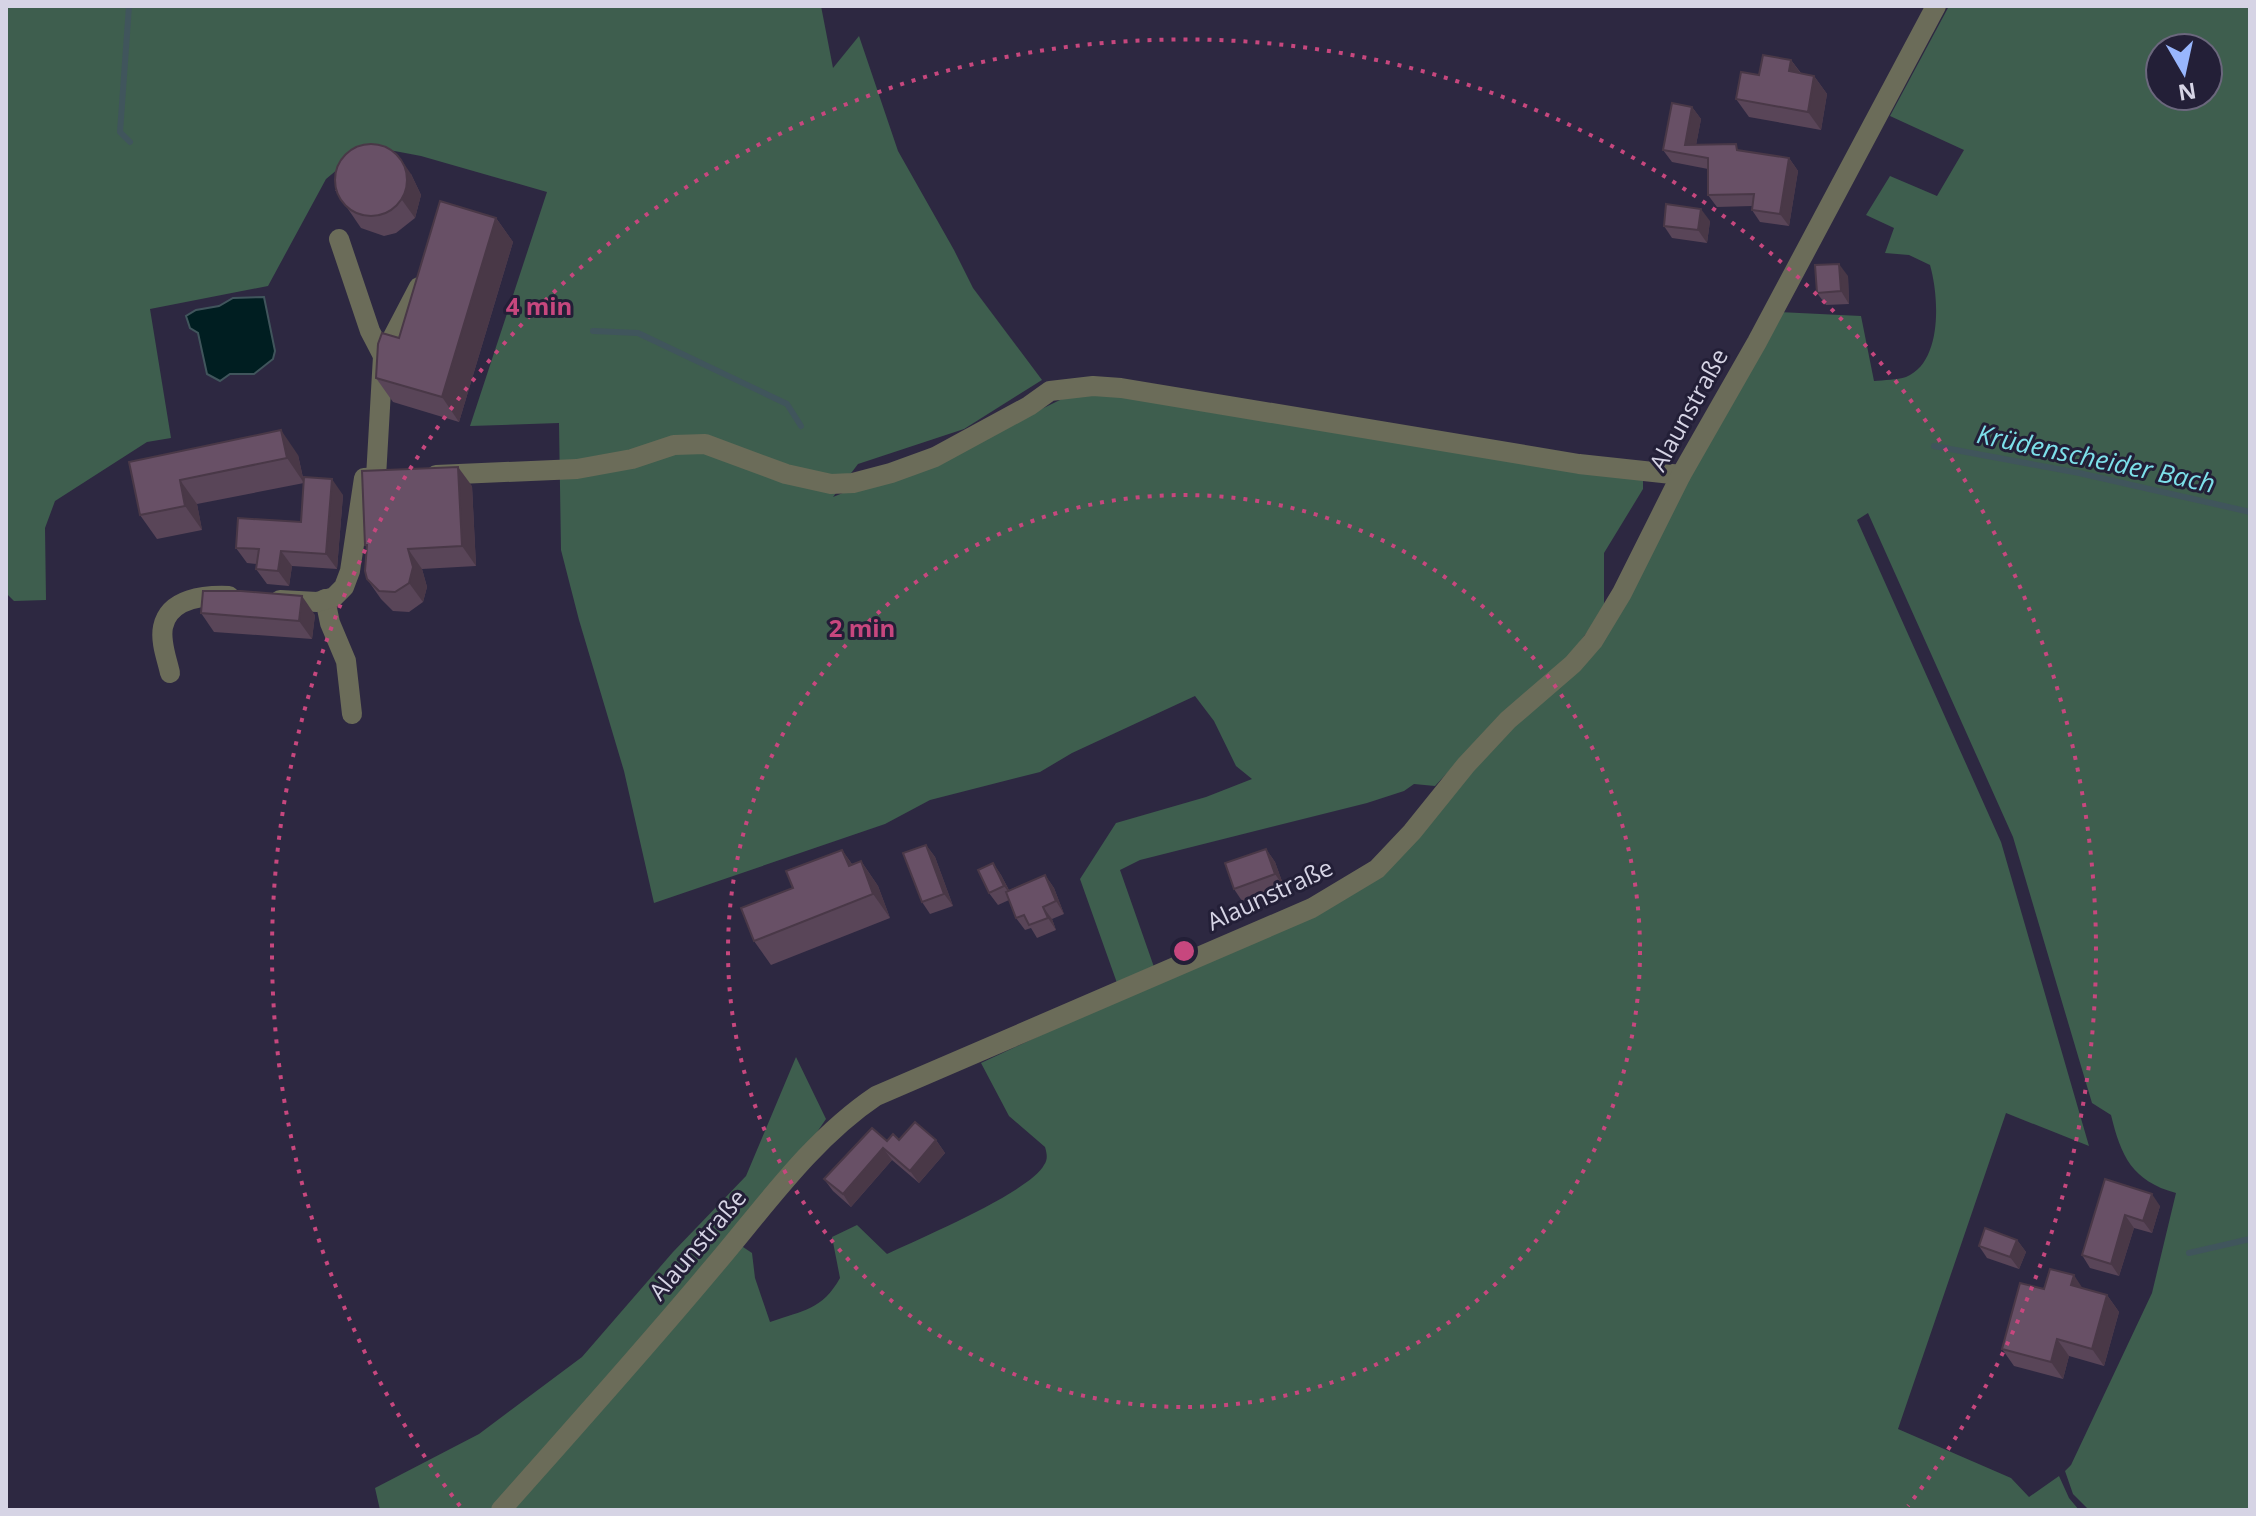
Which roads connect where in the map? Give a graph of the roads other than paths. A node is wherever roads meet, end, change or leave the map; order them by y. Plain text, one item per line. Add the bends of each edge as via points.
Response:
1 (1936, 6) edge
2 (339, 239) dead end
3 (426, 272) edge
4 (383, 356) junction
5 (1681, 475) junction
6 (376, 477) junction
7 (325, 599) junction
8 (170, 673) dead end
9 (352, 714) dead end
10 (501, 1510) edge

1 - 5 street, Alaunstraße
2 - 4 street
3 - 4 street
4 - 6 street
5 - 6 street via 1579,464 1093,386 1050,391 935,457 853,483 786,474 705,444 674,445 577,469
5 - 10 street, Alaunstraße via 1593,641 1508,720 1377,869 1312,908 876,1096 854,1111 806,1158
6 - 7 street via 364,478 344,587
7 - 8 street via 206,595 184,603 163,626
7 - 9 street via 346,661

